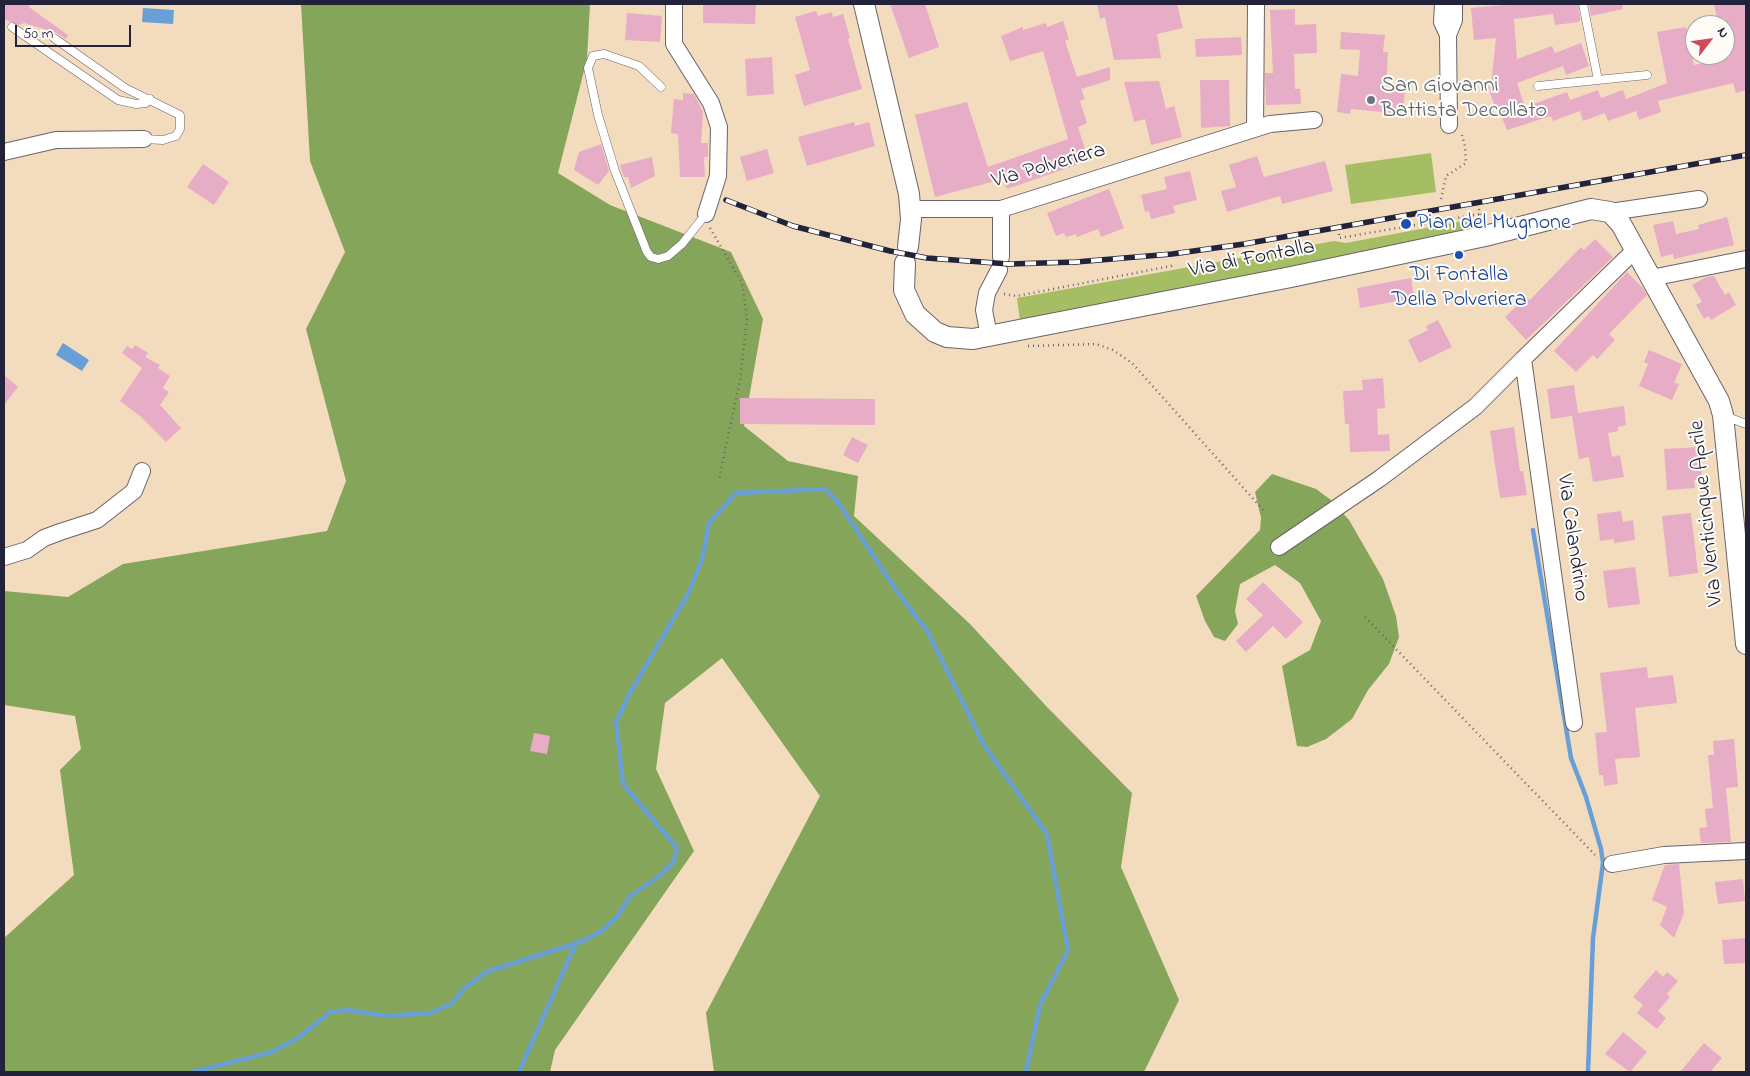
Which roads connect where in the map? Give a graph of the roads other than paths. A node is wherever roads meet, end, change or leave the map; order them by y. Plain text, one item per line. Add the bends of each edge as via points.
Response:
1 (674, 4) edge
2 (864, 4) edge
3 (1256, 4) edge
4 (1443, 4) edge
5 (1454, 4) edge
6 (1583, 4) edge
7 (12, 26) dead end
8 (1448, 35) junction
9 (54, 38) dead end
10 (1647, 75) dead end
11 (1598, 80) junction
12 (1538, 86) dead end
13 (661, 87) dead end
14 (150, 100) junction
15 (1314, 120) dead end
16 (1449, 125) road end
17 (1255, 128) junction
18 (144, 139) joint
19 (4, 152) edge
20 (1699, 199) dead end
21 (910, 209) junction
22 (1001, 209) junction
23 (1610, 212) junction
24 (706, 214) joint
25 (1636, 249) junction
26 (1746, 259) edge
27 (1651, 278) junction
28 (989, 336) junction
29 (1523, 359) junction
30 (1723, 415) junction
31 (1746, 424) edge
32 (142, 471) dead end
33 (1279, 547) dead end
34 (4, 557) edge
35 (1745, 622) edge
36 (1746, 644) edge
37 (1574, 723) dead end
38 (1746, 851) edge
39 (1612, 864) road end

1 - 24 street via 674,44 712,103 719,127 718,176
2 - 21 street
3 - 17 street
4 - 8 street via 1442,22
5 - 8 street via 1454,20
6 - 11 lane
7 - 14 lane via 118,100 136,104
8 - 16 street
9 - 14 lane via 125,88
10 - 11 lane
11 - 12 lane
13 - 24 lane via 639,66 604,54 593,56 588,68 615,171 651,257 668,256
14 - 18 lane via 178,112 182,119 180,129 171,138
15 - 17 street, Via Polveriera
17 - 22 street, Via Polveriera
18 - 19 street via 56,140
20 - 23 street
21 - 22 street, Via Polveriera
21 - 28 street, Via di Fontalla via 904,290 908,302 924,323 946,337
22 - 28 street via 1000,264 987,293 984,310
23 - 25 street
23 - 28 street, Via di Fontalla via 1591,209 1454,243
25 - 27 street, Via Venticinque Aprile
25 - 29 street
26 - 27 street
27 - 30 street, Via Venticinque Aprile via 1713,387
29 - 33 street via 1475,407 1379,479
29 - 37 street, Via Calandrino
30 - 31 lane
30 - 35 street, Via Venticinque Aprile
32 - 34 street via 134,491 97,520 44,538 27,550
35 - 36 street, Via Venticinque Aprile
38 - 39 street via 1664,855

